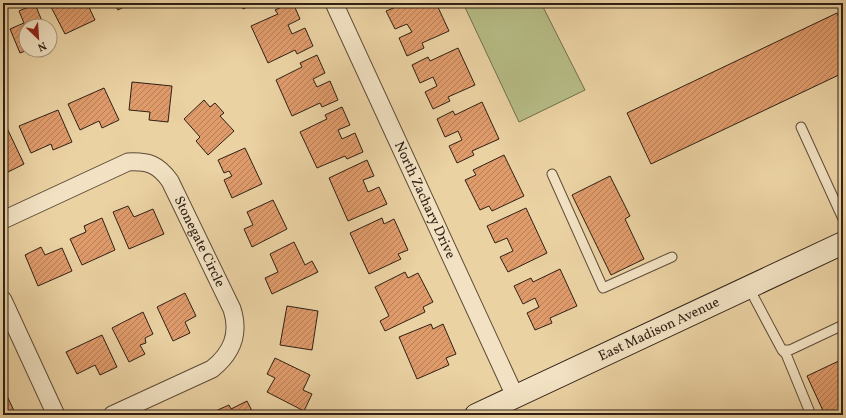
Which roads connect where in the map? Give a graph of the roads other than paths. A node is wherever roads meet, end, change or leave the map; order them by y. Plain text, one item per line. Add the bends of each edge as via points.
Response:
1 (334, 3) edge
2 (801, 127) dead end
3 (552, 174) dead end
4 (843, 219) edge
5 (3, 220) edge
6 (843, 243) edge
7 (672, 257) dead end
8 (749, 288) junction
9 (3, 300) edge
10 (843, 325) edge
11 (782, 350) junction
12 (515, 396) junction
13 (56, 415) edge
14 (112, 415) edge
15 (476, 415) edge
16 (811, 415) edge

1 - 12 street, North Zachary Drive
2 - 4 lane
3 - 7 lane via 604,288
5 - 14 street, Stonegate Circle via 128,162 154,166 170,181 232,309 234,340 228,354 212,369
6 - 8 street, East Madison Avenue
8 - 11 lane
8 - 12 street, East Madison Avenue
9 - 13 street
10 - 11 lane via 790,350
11 - 16 lane via 786,354
12 - 15 street, East Madison Avenue

